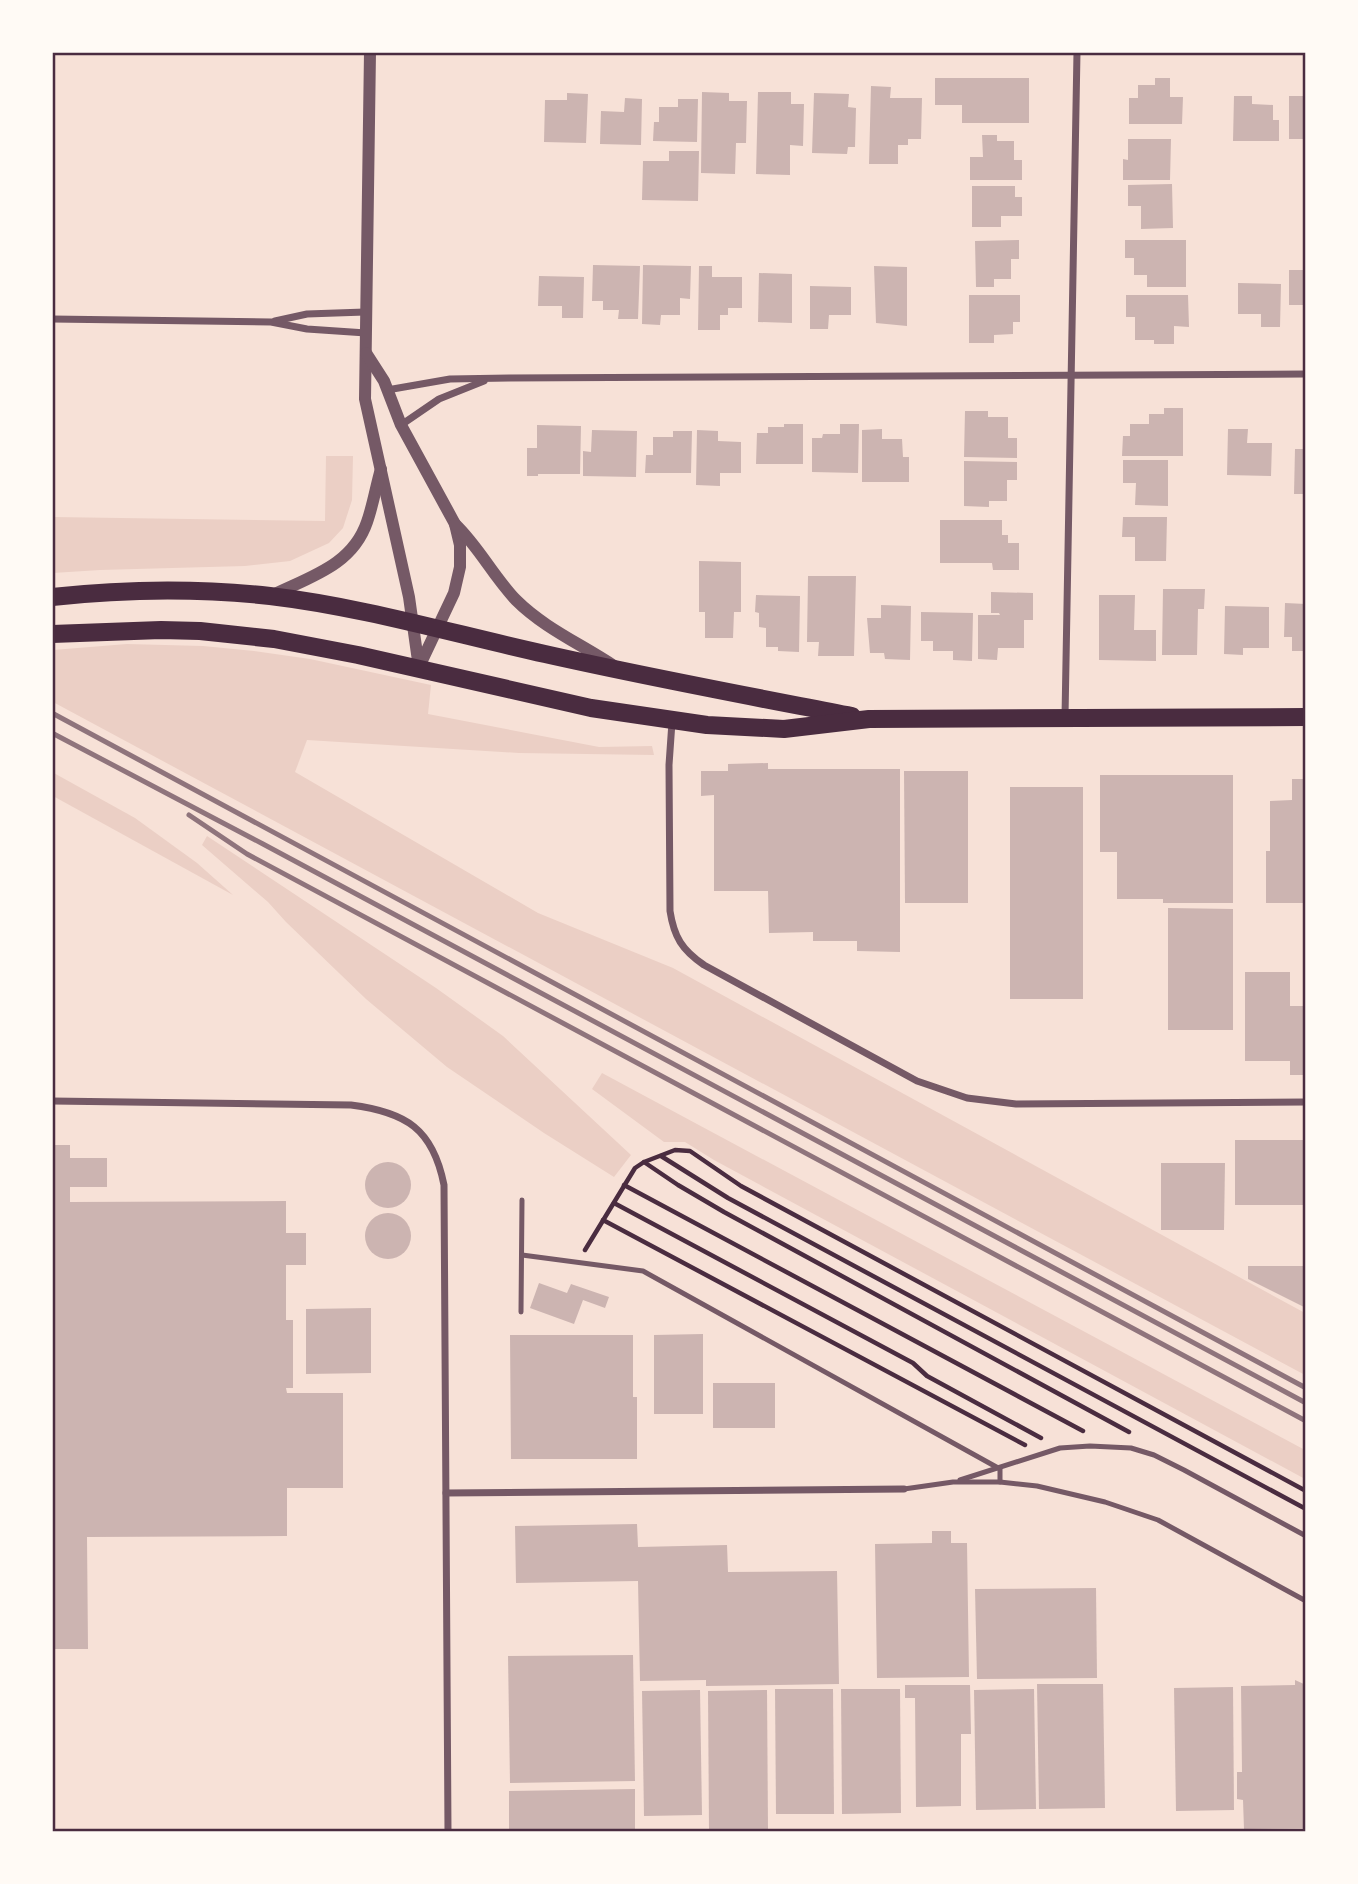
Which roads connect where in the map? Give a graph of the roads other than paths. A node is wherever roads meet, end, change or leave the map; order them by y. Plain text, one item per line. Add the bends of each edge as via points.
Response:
1 (370, 52) edge
2 (1077, 52) edge
3 (365, 312) junction
4 (52, 319) edge
5 (271, 322) junction
6 (366, 333) junction
7 (366, 353) junction
8 (1306, 374) edge
9 (1071, 375) junction
10 (491, 379) junction
11 (387, 390) junction
12 (401, 425) junction
13 (382, 468) junction
14 (455, 524) junction
15 (52, 597) edge
16 (271, 597) junction
17 (414, 624) junction
18 (438, 629) junction
19 (57, 633) edge
20 (419, 668) junction
21 (623, 672) junction
22 (1306, 717) edge
23 (1065, 718) junction
24 (869, 719) junction
25 (672, 721) junction
26 (52, 1101) edge
27 (1306, 1102) edge
28 (523, 1200) dead end
29 (522, 1255) junction
30 (521, 1312) dead end
31 (1000, 1469) junction
32 (953, 1482) junction
33 (1000, 1482) junction
34 (904, 1489) joint
35 (446, 1493) junction
36 (1306, 1536) edge
37 (1306, 1601) edge
38 (448, 1832) edge

1 - 3 street
2 - 9 street
3 - 5 street via 307,314
3 - 6 street
4 - 5 street
5 - 6 street
6 - 7 street
7 - 11 street
7 - 13 street via 365,399
8 - 9 street
9 - 10 street
9 - 23 street
10 - 11 street via 450,379
10 - 12 street via 439,399
11 - 12 street
12 - 14 street
13 - 16 street via 367,522 354,548 335,565
13 - 17 street
14 - 18 street via 461,555 458,578
14 - 21 street via 517,601
15 - 16 main road via 157,590
16 - 17 main road
17 - 18 main road
17 - 20 street
18 - 20 street
18 - 21 main road
19 - 20 main road via 226,634 299,643
20 - 25 main road via 590,708
21 - 24 main road
22 - 23 main road
23 - 24 main road
24 - 25 main road via 784,729
25 - 27 street via 672,929 678,943 704,965 917,1081 967,1098 1016,1104
26 - 35 street via 351,1105 404,1117 439,1160 444,1185
28 - 29 lane
29 - 30 lane
29 - 31 lane via 643,1272
31 - 32 lane
31 - 33 lane
31 - 36 lane via 1060,1448 1131,1448 1154,1455
32 - 33 lane
32 - 34 lane
33 - 37 lane via 1132,1509
34 - 35 street
35 - 38 street

